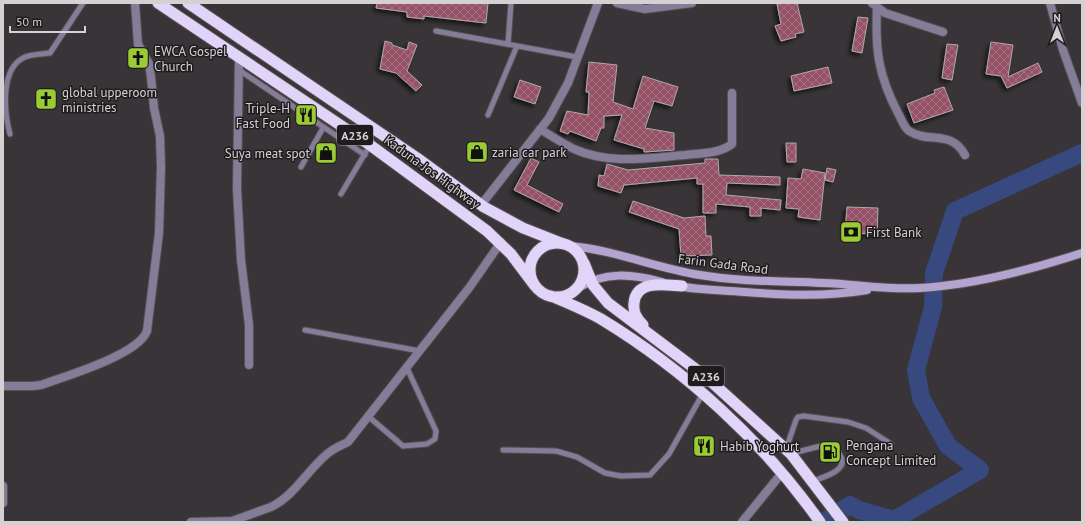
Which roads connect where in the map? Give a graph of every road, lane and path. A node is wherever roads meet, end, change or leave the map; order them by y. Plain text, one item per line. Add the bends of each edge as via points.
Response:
1 (83, 3) edge
2 (135, 3) edge
3 (158, 3) edge
4 (188, 3) edge
5 (511, 3) edge
6 (598, 3) edge
7 (617, 3) edge
8 (692, 3) edge
9 (1050, 3) edge
10 (875, 5) edge
11 (436, 31) dead end
12 (943, 32) dead end
13 (508, 44) junction
14 (517, 46) junction
15 (577, 57) junction
16 (239, 58) junction
17 (239, 70) junction
18 (732, 93) dead end
19 (1082, 103) edge
20 (488, 115) dead end
21 (324, 128) junction
22 (540, 129) junction
23 (10, 134) dead end
24 (370, 145) junction
25 (365, 155) junction
26 (965, 155) dead end
27 (302, 167) dead end
28 (341, 194) dead end
29 (481, 205) junction
30 (501, 242) junction
31 (566, 244) junction
32 (1082, 253) edge
33 (584, 263) junction
34 (591, 281) junction
35 (535, 286) junction
36 (682, 286) junction
37 (578, 288) junction
38 (876, 288) junction
39 (551, 296) junction
40 (305, 330) dead end
41 (653, 336) junction
42 (420, 350) junction
43 (249, 365) dead end
44 (407, 368) junction
45 (3, 386) edge
46 (702, 395) junction
47 (369, 417) junction
48 (891, 444) dead end
49 (503, 450) dead end
50 (789, 452) junction
51 (782, 474) junction
52 (814, 482) junction
53 (3, 486) edge
54 (3, 503) edge
55 (191, 522) edge
56 (742, 522) edge
57 (820, 522) edge
58 (843, 522) edge

1 - 23 lane via 50,53 25,57 12,66 5,83 4,110
2 - 45 street via 138,44 152,77 154,108 160,136 159,233 147,331 140,342 93,367 41,385
3 - 16 highway, Kaduna-Jos Highway / A236
4 - 29 highway, Kaduna-Jos Highway / A236
5 - 13 lane
6 - 15 street
7 - 8 street via 645,9
9 - 19 street
10 - 12 street via 884,13
10 - 26 street via 879,69 908,131 950,140 961,147
11 - 13 lane
13 - 14 lane
14 - 15 lane
14 - 20 lane
15 - 22 street via 568,83
16 - 17 street
16 - 24 highway, Kaduna-Jos Highway / A236
17 - 21 lane
17 - 43 street via 238,189 241,260 249,325
18 - 22 street via 732,144 711,152 615,160 574,149
21 - 25 lane
21 - 27 lane
22 - 29 street
24 - 25 lane
24 - 30 highway, Kaduna-Jos Highway / A236
25 - 28 lane
29 - 31 highway, Kaduna-Jos Highway / A236 via 522,228
30 - 35 highway, Kaduna-Jos Highway / A236
30 - 42 street
31 - 33 highway, A236 via 578,252
31 - 35 highway via 547,245 535,254 530,270
31 - 38 main road, Farin Gada Road via 598,249 660,267 710,277 846,284
32 - 38 main road, Farin Gada Road via 1018,272 952,284 921,288
33 - 34 highway, A236
33 - 37 highway via 583,278
34 - 36 main road, Farin Gada Road via 605,276 626,275
34 - 37 main road, Farin Gada Road
34 - 41 highway, A236 via 608,303
35 - 39 highway, A236 via 542,293
36 - 38 main road, Farin Gada Road via 801,295 841,295
36 - 41 highway, A236 via 645,286 634,299 634,313 637,319
37 - 39 highway via 561,297
39 - 46 highway, A236 via 617,330 679,374
40 - 42 lane
41 - 50 highway, A236 via 706,376
42 - 44 street
44 - 47 street
44 - 47 lane via 436,431 435,439 427,444 403,446
46 - 49 lane via 669,454 650,475 621,476 605,473 577,457 556,451
46 - 51 highway, A236 via 753,442
47 - 55 street via 348,442 326,455 277,504 232,521
48 - 50 lane via 866,428 848,422 804,416 796,420
50 - 52 highway, A236
50 - 52 lane via 824,446 836,449 842,458 842,465 838,470
51 - 56 street
51 - 57 highway, A236
52 - 58 highway, A236
53 - 54 street

